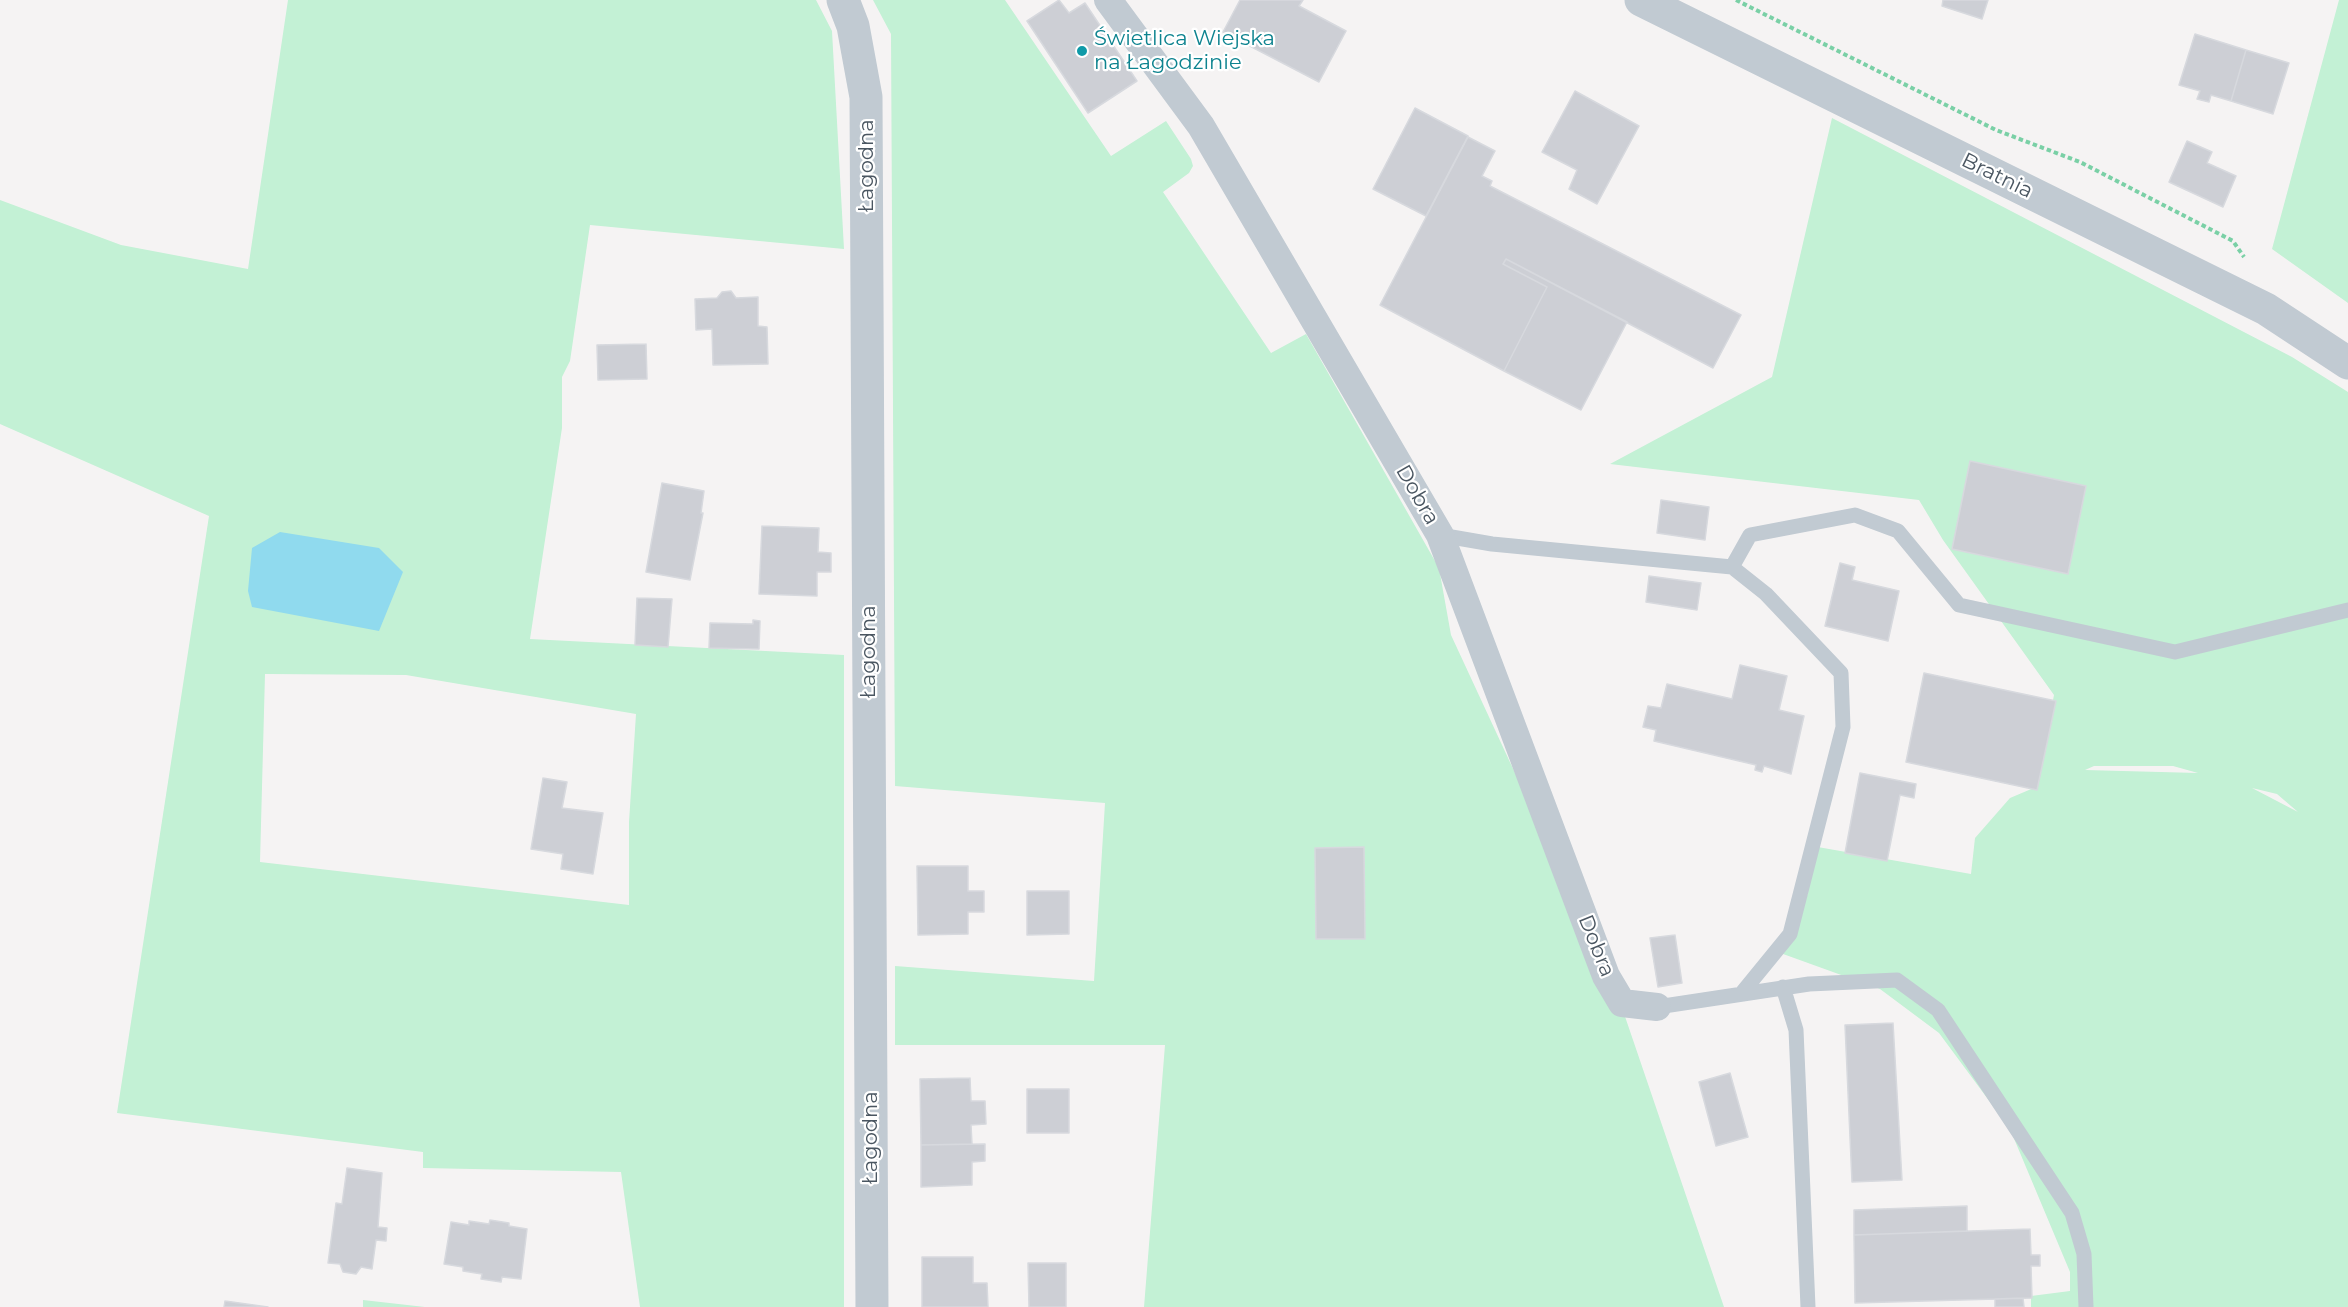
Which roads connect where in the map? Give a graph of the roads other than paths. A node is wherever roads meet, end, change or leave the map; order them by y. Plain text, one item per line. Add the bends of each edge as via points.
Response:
1 (843, 0) edge
2 (1108, 0) edge
3 (1641, 0) edge
4 (2348, 363) edge
5 (1440, 535) junction
6 (1732, 567) junction
7 (2348, 610) edge
8 (1784, 987) junction
9 (1741, 994) junction
10 (1657, 1007) joint
11 (872, 1307) edge
12 (1808, 1307) edge
13 (2086, 1307) edge

1 - 11 street, Łagodna via 853,26 866,97
2 - 5 street, Dobra via 1201,126
3 - 4 street, Bratnia via 2266,309
5 - 6 lane via 1492,544
5 - 10 street, Dobra via 1606,976 1622,1003
6 - 7 lane via 1750,535 1855,514 1898,531 1959,605 2175,652
6 - 9 lane via 1766,594 1841,673 1843,727 1790,934
8 - 9 lane
8 - 12 lane via 1796,1030
8 - 13 lane via 1897,980 1938,1010 2072,1213 2084,1254
9 - 10 lane

